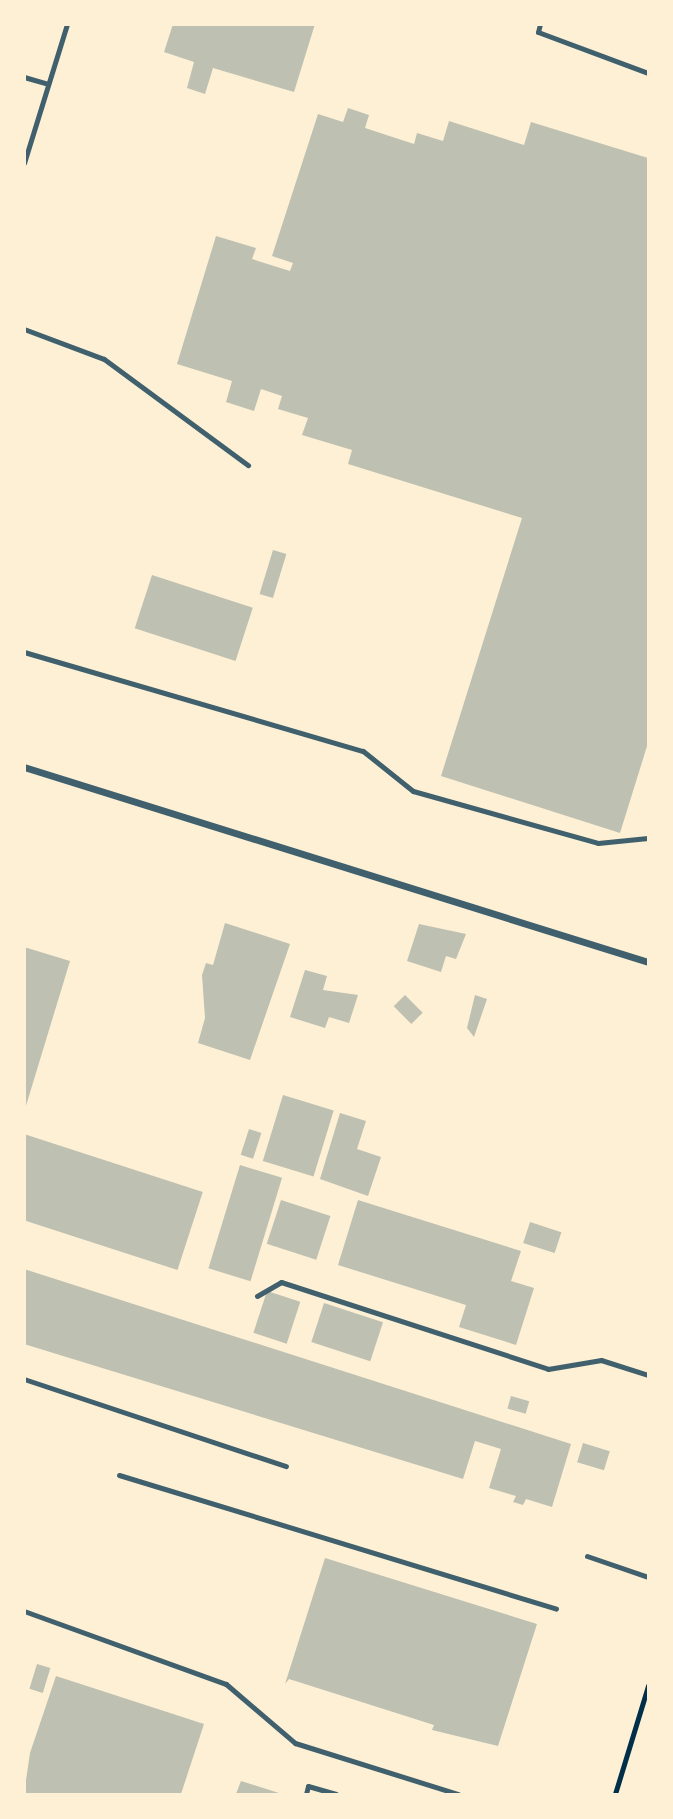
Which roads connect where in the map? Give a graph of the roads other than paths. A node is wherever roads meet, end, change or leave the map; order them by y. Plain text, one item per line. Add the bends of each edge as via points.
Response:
1 (67, 24) edge
2 (541, 24) edge
3 (649, 73) edge
4 (24, 77) edge
5 (48, 84) junction
6 (24, 163) edge
7 (24, 329) edge
8 (248, 465) dead end
9 (24, 652) edge
10 (24, 767) edge
11 (649, 838) edge
12 (649, 962) edge
13 (257, 1296) dead end
14 (649, 1376) edge
15 (24, 1379) edge
16 (286, 1466) dead end
17 (119, 1475) dead end
18 (587, 1556) dead end
19 (649, 1577) edge
20 (555, 1609) dead end
21 (24, 1611) edge
22 (306, 1794) edge
23 (336, 1794) edge
24 (458, 1794) edge

1 - 5 lane
2 - 3 lane via 538,32
4 - 5 lane
5 - 6 lane
7 - 8 lane via 104,359
9 - 11 lane via 363,751 413,791 598,843
10 - 12 street
13 - 14 lane via 281,1282 548,1369 601,1360
15 - 16 lane
17 - 20 lane
18 - 19 lane
21 - 24 lane via 226,1684 295,1743
22 - 23 lane via 308,1786

